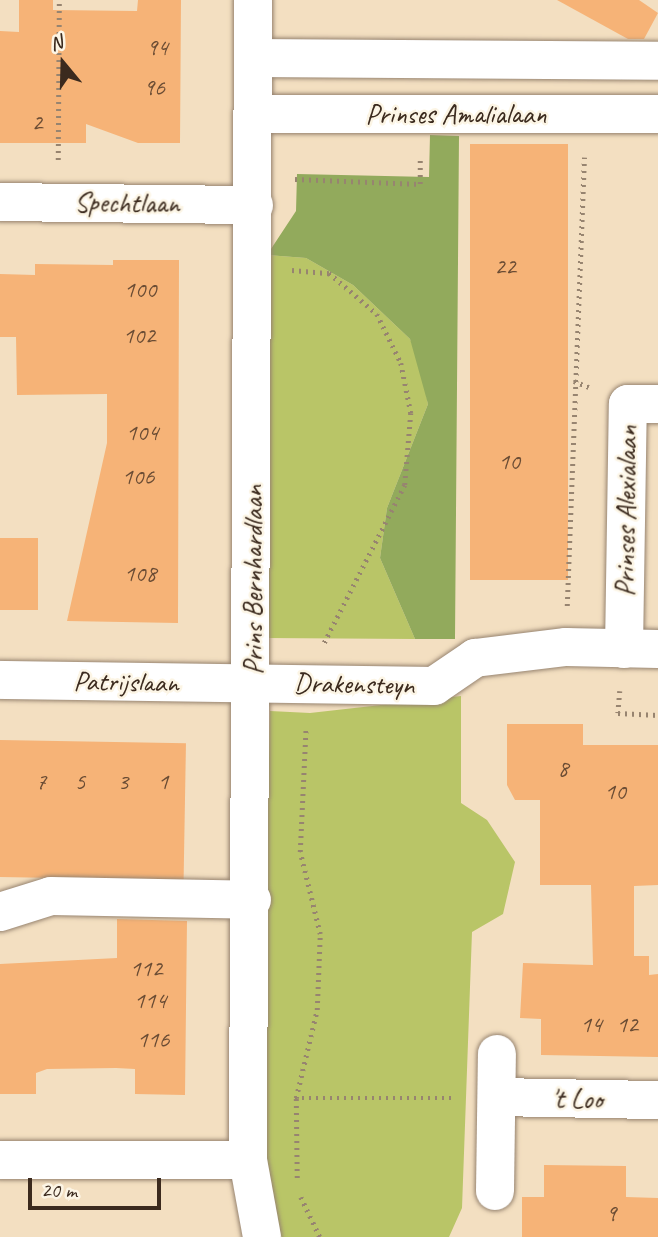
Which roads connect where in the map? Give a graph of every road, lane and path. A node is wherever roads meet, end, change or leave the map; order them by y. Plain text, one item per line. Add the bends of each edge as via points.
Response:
1 (59, 0) edge
2 (253, 0) edge
3 (253, 58) junction
4 (658, 61) edge
5 (254, 114) junction
6 (421, 114) junction
7 (586, 114) junction
8 (658, 114) edge
9 (254, 192) junction
10 (0, 202) edge
11 (58, 203) junction
12 (658, 404) edge
13 (566, 647) junction
14 (641, 649) edge
15 (0, 680) edge
16 (252, 683) junction
17 (252, 900) junction
18 (0, 912) edge
19 (497, 1054) dead end
20 (497, 1097) junction
21 (249, 1099) junction
22 (658, 1100) edge
23 (0, 1160) edge
24 (248, 1160) junction
25 (495, 1191) dead end
26 (262, 1237) edge

1 - 11 path
2 - 3 street, Prins Bernhardlaan
3 - 4 street
3 - 5 street, Prins Bernhardlaan
5 - 6 street, Prinses Amalialaan
5 - 9 street, Prins Bernhardlaan
6 - 7 street, Prinses Amalialaan
6 - 9 path via 420,184
7 - 8 street, Prinses Amalialaan
7 - 13 path
9 - 11 street, Spechtlaan
9 - 16 street, Prins Bernhardlaan
10 - 11 street, Spechtlaan
12 - 14 street, Prinses Alexialaan via 628,404
13 - 14 street, Drakensteyn
13 - 16 street, Drakensteyn via 475,659 433,686
15 - 16 street, Patrijslaan
16 - 17 street, Prins Bernhardlaan
17 - 18 street via 51,896
17 - 21 street, Prins Bernhardlaan
19 - 20 street
20 - 21 path
20 - 22 street, 't Loo
20 - 25 street
21 - 24 street, Prins Bernhardlaan
23 - 24 street
24 - 26 street, Prins Bernhardlaan

